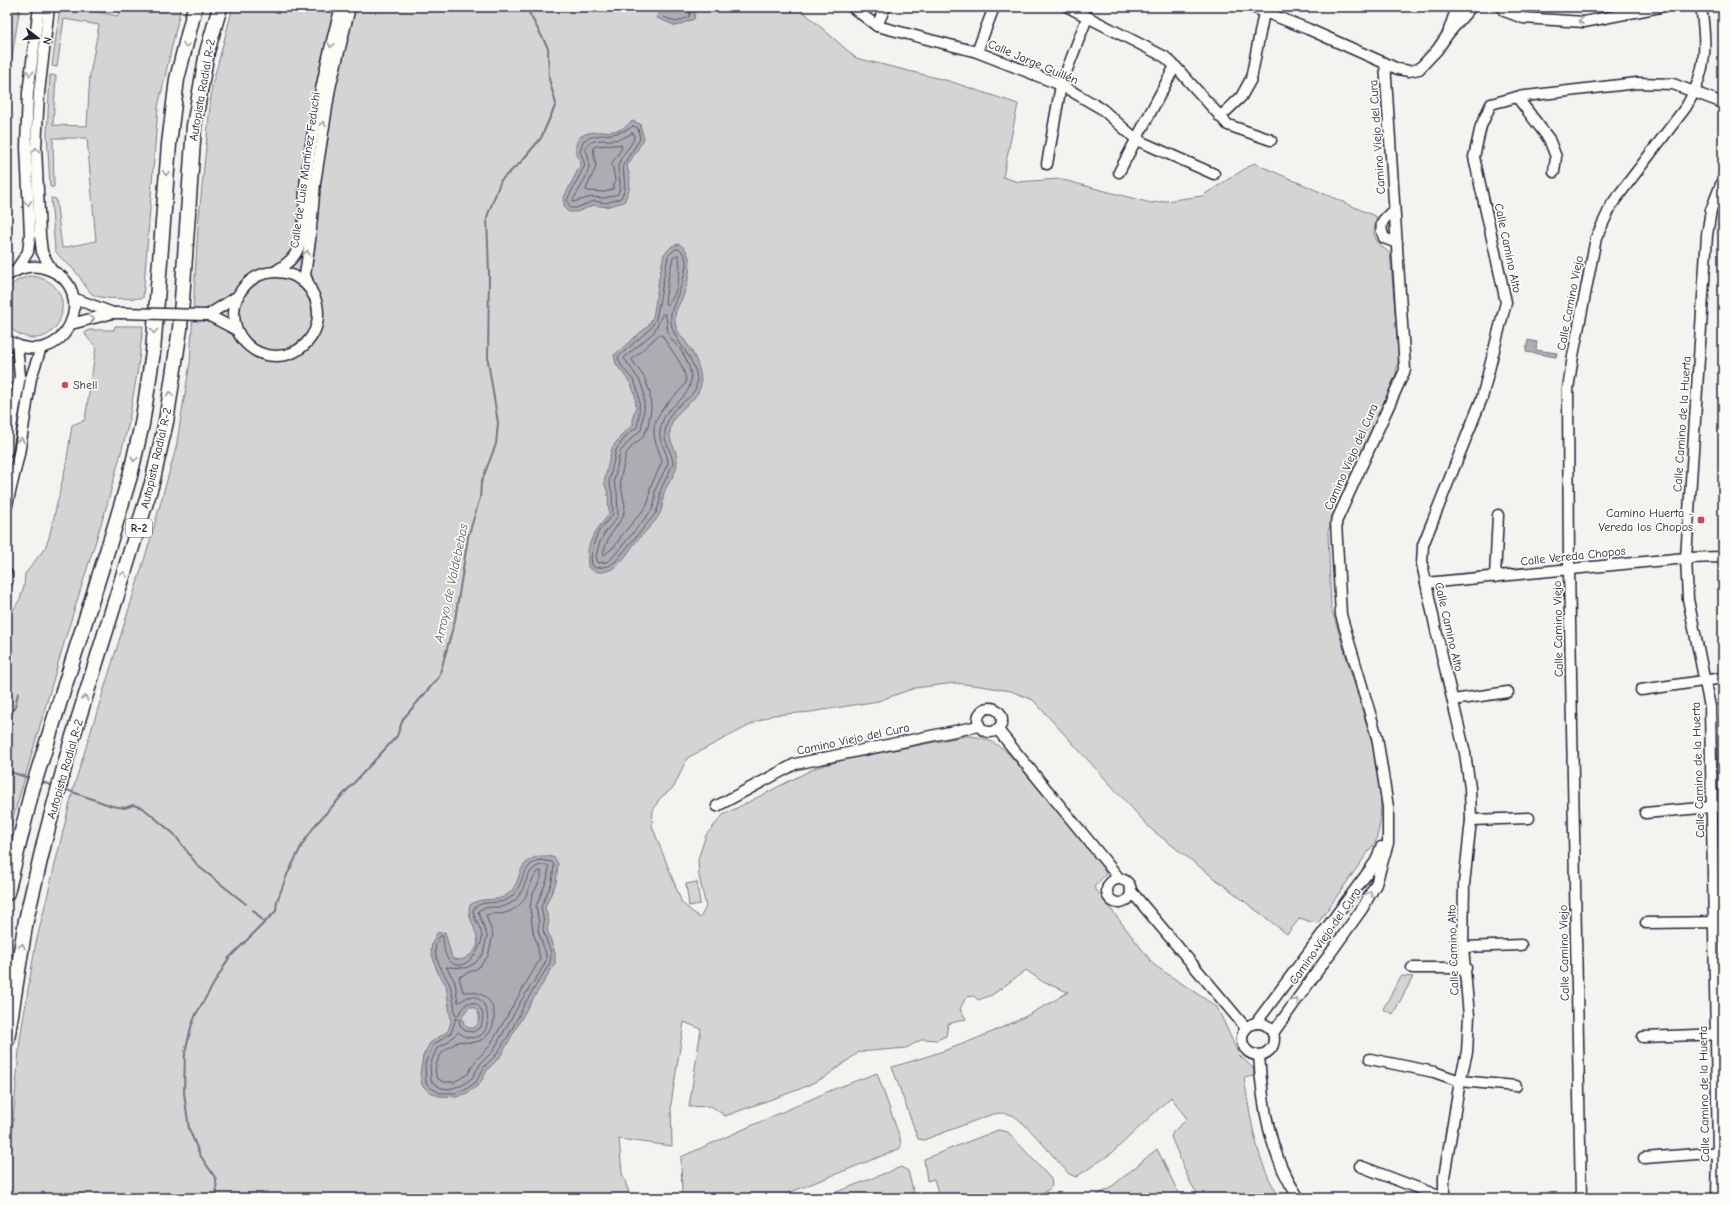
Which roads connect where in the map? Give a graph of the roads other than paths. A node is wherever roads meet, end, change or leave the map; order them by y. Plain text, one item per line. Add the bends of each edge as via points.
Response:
1 (39, 7) edge
2 (49, 7) edge
3 (195, 7) edge
4 (220, 7) edge
5 (341, 7) edge
6 (350, 7) edge
7 (852, 7) edge
8 (885, 7) edge
9 (994, 7) edge
10 (1068, 7) edge
11 (1252, 7) edge
12 (1456, 7) edge
13 (1471, 7) edge
14 (1503, 7) edge
15 (1660, 7) edge
16 (1701, 7) edge
17 (1264, 9) edge
18 (1086, 18) junction
19 (877, 26) junction
20 (1448, 34) junction
21 (977, 52) junction
22 (1385, 63) junction
23 (1175, 66) junction
24 (1061, 85) junction
25 (1695, 92) junction
26 (1517, 97) junction
27 (1723, 103) edge
28 (1220, 117) junction
29 (1137, 140) junction
30 (1271, 140) dead end
31 (1047, 164) dead end
32 (1119, 172) dead end
33 (1554, 172) dead end
34 (1214, 174) dead end
35 (1723, 179) edge
36 (1394, 210) junction
37 (1397, 243) junction
38 (16, 270) junction
39 (52, 271) junction
40 (276, 272) junction
41 (7, 276) edge
42 (311, 290) junction
43 (238, 296) junction
44 (73, 298) junction
45 (116, 313) junction
46 (208, 314) junction
47 (71, 324) junction
48 (237, 330) junction
49 (7, 340) edge
50 (17, 346) junction
51 (41, 348) junction
52 (7, 451) edge
53 (7, 505) edge
54 (1498, 515) dead end
55 (1723, 557) edge
56 (1686, 558) junction
57 (1569, 568) junction
58 (7, 574) edge
59 (1495, 577) junction
60 (7, 582) edge
61 (1426, 583) junction
62 (1723, 678) edge
63 (1705, 680) junction
64 (1641, 690) dead end
65 (1508, 692) dead end
66 (1453, 700) junction
67 (979, 726) junction
68 (998, 730) junction
69 (717, 806) dead end
70 (1718, 807) edge
71 (1645, 813) dead end
72 (1529, 818) dead end
73 (1471, 820) junction
74 (1388, 824) junction
75 (1115, 880) junction
76 (1131, 891) junction
77 (7, 893) edge
78 (1121, 902) junction
79 (1146, 909) junction
80 (1719, 922) edge
81 (1646, 923) dead end
82 (1521, 946) dead end
83 (1464, 947) junction
84 (1412, 968) dead end
85 (1466, 968) junction
86 (1256, 1023) junction
87 (1246, 1028) junction
88 (1273, 1033) junction
89 (1720, 1034) edge
90 (1643, 1037) dead end
91 (7, 1040) edge
92 (1258, 1055) junction
93 (1370, 1059) dead end
94 (1460, 1081) junction
95 (1516, 1086) dead end
96 (1720, 1152) edge
97 (1644, 1158) dead end
98 (1360, 1166) dead end
99 (1299, 1198) edge
100 (1444, 1198) edge
101 (1581, 1198) edge
102 (1717, 1198) edge

1 -> 38 street via 28,93 26,147 30,235 28,252
39 -> 2 street via 42,252 36,147 38,93
3 -> 77 highway, Autopista Radial R-2 / R-2 via 178,79 168,144 153,352 142,424 130,476 32,790
91 -> 4 highway, Autopista Radial R-2 / R-2 via 26,920 45,839 77,725 152,483 166,422 180,329 194,126 207,52
5 -> 40 street, Calle de Luis Martínez Feduchi via 321,86 306,182 301,238 297,251
42 -> 6 street, Calle de Luis Martínez Feduchi via 304,275 315,183 330,88
7 - 19 street, Calle Jorge Guillén
8 - 19 street
9 - 21 street
10 - 18 street
11 - 17 street
12 - 20 street
13 - 20 street
15 -> 14 street via 1584,22 1523,18 1504,12
16 - 25 street, Calle Camino Viejo via 1706,39
17 - 22 street
17 - 28 street via 1252,79 1242,97
18 - 23 street via 1165,58
18 - 24 street
19 - 21 street, Calle Jorge Guillén
20 - 22 street via 1419,69 1409,71
21 - 24 street, Calle Jorge Guillén
22 - 36 street, Camino Viejo del Cura
23 - 28 street
23 - 29 street
24 - 29 street, Calle Jorge Guillén via 1102,109
24 - 31 street
25 - 26 street, Calle Camino Alto via 1673,84 1637,83
25 - 27 street, Calle Camino Alto
25 - 57 street, Calle Camino Viejo via 1612,204 1596,238 1568,389
26 - 33 street via 1549,139 1556,156
26 - 61 street, Calle Camino Alto via 1492,104 1481,126 1474,157 1506,302 1482,398 1423,545 1422,564
28 - 30 street via 1228,125
29 - 32 street
29 - 34 street, Calle Jorge Guillén
35 - 56 street, Calle Camino de la Huerta via 1711,210 1707,235
36 - 37 street, Camino Viejo del Cura
36 - 37 street, Camino Viejo del Cura via 1384,218 1380,229 1384,238
37 - 74 street, Camino Viejo del Cura via 1405,370 1336,522 1341,615 1377,737 1386,783
38 - 39 street via 28,266
38 - 41 street
39 - 44 street via 69,287
40 - 42 street via 302,280
40 - 43 street via 264,273 253,278
42 - 48 street via 317,303 315,331 307,343 296,351 283,356 269,356 255,351 244,342
43 - 46 street
43 - 48 street via 234,307
44 - 45 street
44 - 47 street
45 - 46 street, bridge
47 -> 45 street
46 - 48 street
47 - 51 street via 64,336
49 - 50 street
50 - 51 street
50 - 52 street via 20,376
53 -> 51 street via 19,454 31,378
54 - 59 street
55 - 56 street, Calle Vereda Chopos
56 - 57 street, Calle Vereda Chopos
56 - 63 street, Calle Camino de la Huerta via 1688,599
57 - 59 street, Calle Vereda Chopos
57 - 101 street, Calle Camino Viejo
58 - 60 street
59 - 61 street, Calle Vereda Chopos
61 - 66 street, Calle Camino Alto
62 - 63 street
63 - 64 street
63 - 70 street, Calle Camino de la Huerta via 1710,708
65 - 66 street
66 - 73 street, Calle Camino Alto via 1465,753
67 - 68 street via 988,732
67 - 68 street via 979,714 990,708 1000,714 1002,722
67 - 69 street, Camino Viejo del Cura via 795,764
68 - 75 street via 1106,863
70 - 71 street
70 - 80 street, Calle Camino de la Huerta
72 - 73 street
73 - 83 street, Calle Camino Alto via 1464,884
74 - 86 street, Camino Viejo del Cura via 1376,860 1366,876
88 -> 74 street, Camino Viejo del Cura via 1362,909 1376,884 1388,843
75 - 76 street via 1128,883
75 - 78 street via 1107,888 1108,896 1114,902
76 - 78 street via 1129,898
76 - 79 street
78 - 79 street
79 - 87 street
80 - 81 street
80 - 89 street, Calle Camino de la Huerta
82 - 83 street
83 - 85 street, Calle Camino Alto
84 - 85 street
85 - 94 street, Calle Camino Alto via 1469,1016 1467,1052
86 - 87 street
86 - 88 street via 1263,1023
87 - 92 street via 1242,1034 1243,1046 1247,1051
88 - 92 street via 1273,1045 1270,1050
89 - 90 street
89 - 96 street, Calle Camino de la Huerta
92 - 99 street via 1264,1104 1273,1145 1289,1183
93 - 94 street via 1434,1072
94 - 95 street
94 - 100 street, Calle Camino Alto via 1444,1177
96 - 97 street
96 - 102 street, Calle Camino de la Huerta
98 - 100 street

